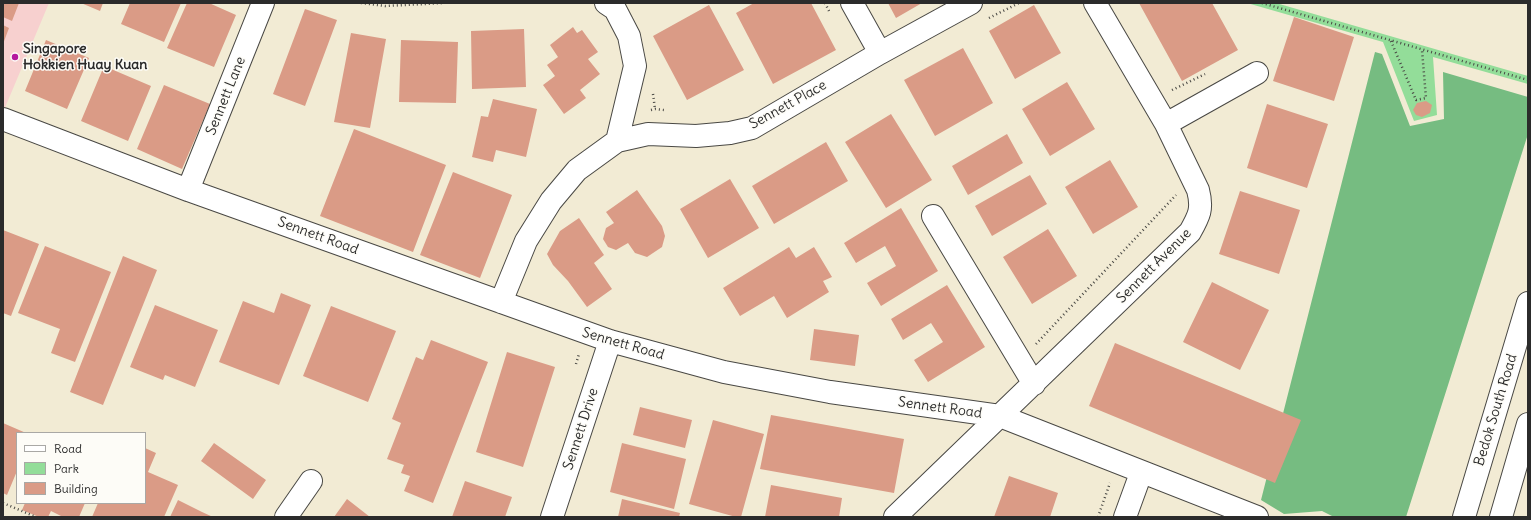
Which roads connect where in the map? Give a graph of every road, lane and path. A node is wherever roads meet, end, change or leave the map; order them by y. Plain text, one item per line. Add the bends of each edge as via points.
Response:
1 (263, 3) edge
2 (361, 3) edge
3 (444, 3) edge
4 (606, 3) edge
5 (852, 3) edge
6 (971, 3) edge
7 (1095, 3) edge
8 (1262, 3) edge
9 (1391, 40) junction
10 (1422, 50) junction
11 (880, 53) junction
12 (1257, 73) dead end
13 (1528, 80) edge
14 (3, 119) edge
15 (1166, 124) junction
16 (617, 141) junction
17 (1180, 188) dead end
18 (188, 190) junction
19 (934, 216) dead end
20 (501, 302) junction
21 (1528, 303) edge
22 (610, 341) junction
23 (1020, 360) junction
24 (1034, 384) junction
25 (1000, 416) junction
26 (1528, 424) edge
27 (1141, 473) junction
28 (311, 481) dead end
29 (1111, 482) dead end
30 (3, 503) edge
31 (36, 517) edge
32 (286, 517) edge
33 (552, 517) edge
34 (895, 517) edge
35 (1098, 517) edge
36 (1125, 517) edge
37 (1257, 517) edge
38 (1464, 517) edge
39 (1501, 517) edge

1 - 18 street, Sennett Lane
2 - 3 path via 386,6
4 - 16 street via 615,9 629,36 635,66
5 - 11 street
6 - 11 street, Sennett Place
7 - 15 street, Sennett Avenue
8 - 9 path
9 - 10 path
9 - 10 path via 1416,100 1421,101 1426,98
10 - 13 path
11 - 16 street, Sennett Place via 752,128 696,136 648,134
12 - 15 street
14 - 18 street, Sennett Road
15 - 24 street, Sennett Avenue via 1198,190 1201,202 1198,217 1190,232
16 - 20 street via 578,170 551,201 526,241
17 - 23 path via 1167,205
18 - 20 street, Sennett Road
19 - 23 street
20 - 22 street, Sennett Road
21 - 38 street, Bedok South Road
22 - 25 street, Sennett Road via 724,372 830,392
22 - 33 street, Sennett Drive
23 - 24 street
24 - 25 street, Sennett Avenue
25 - 27 street, Sennett Road
25 - 34 street, Sennett Avenue
26 - 39 street
27 - 36 street
27 - 37 street, Sennett Road
28 - 32 street
29 - 35 path
30 - 31 path

